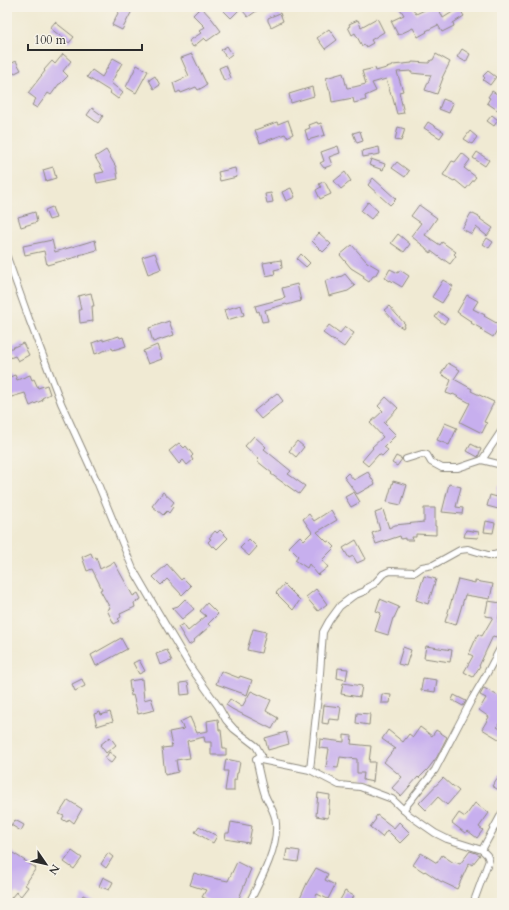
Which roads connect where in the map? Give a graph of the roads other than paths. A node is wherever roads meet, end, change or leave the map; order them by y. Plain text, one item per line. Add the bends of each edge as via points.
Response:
1 (7, 257) edge
2 (502, 430) edge
3 (406, 459) dead end
4 (482, 460) junction
5 (502, 466) edge
6 (502, 553) edge
7 (502, 645) edge
8 (256, 759) junction
9 (310, 770) junction
10 (403, 810) junction
11 (502, 813) edge
12 (482, 850) junction
13 (249, 903) edge
14 (476, 903) edge

1 - 8 street via 61,403 133,569 226,720 256,746 261,755
2 - 4 street
3 - 4 street via 427,455 431,462 442,468 458,468
4 - 5 street
6 - 9 street via 488,555 464,549 415,572 386,572 365,591 340,606 323,632
7 - 10 street via 435,770
8 - 9 street
8 - 13 street via 276,824 274,844
9 - 10 street via 339,785 360,787 392,799
10 - 12 street via 446,839
11 - 12 street
12 - 14 street via 489,860 474,901

